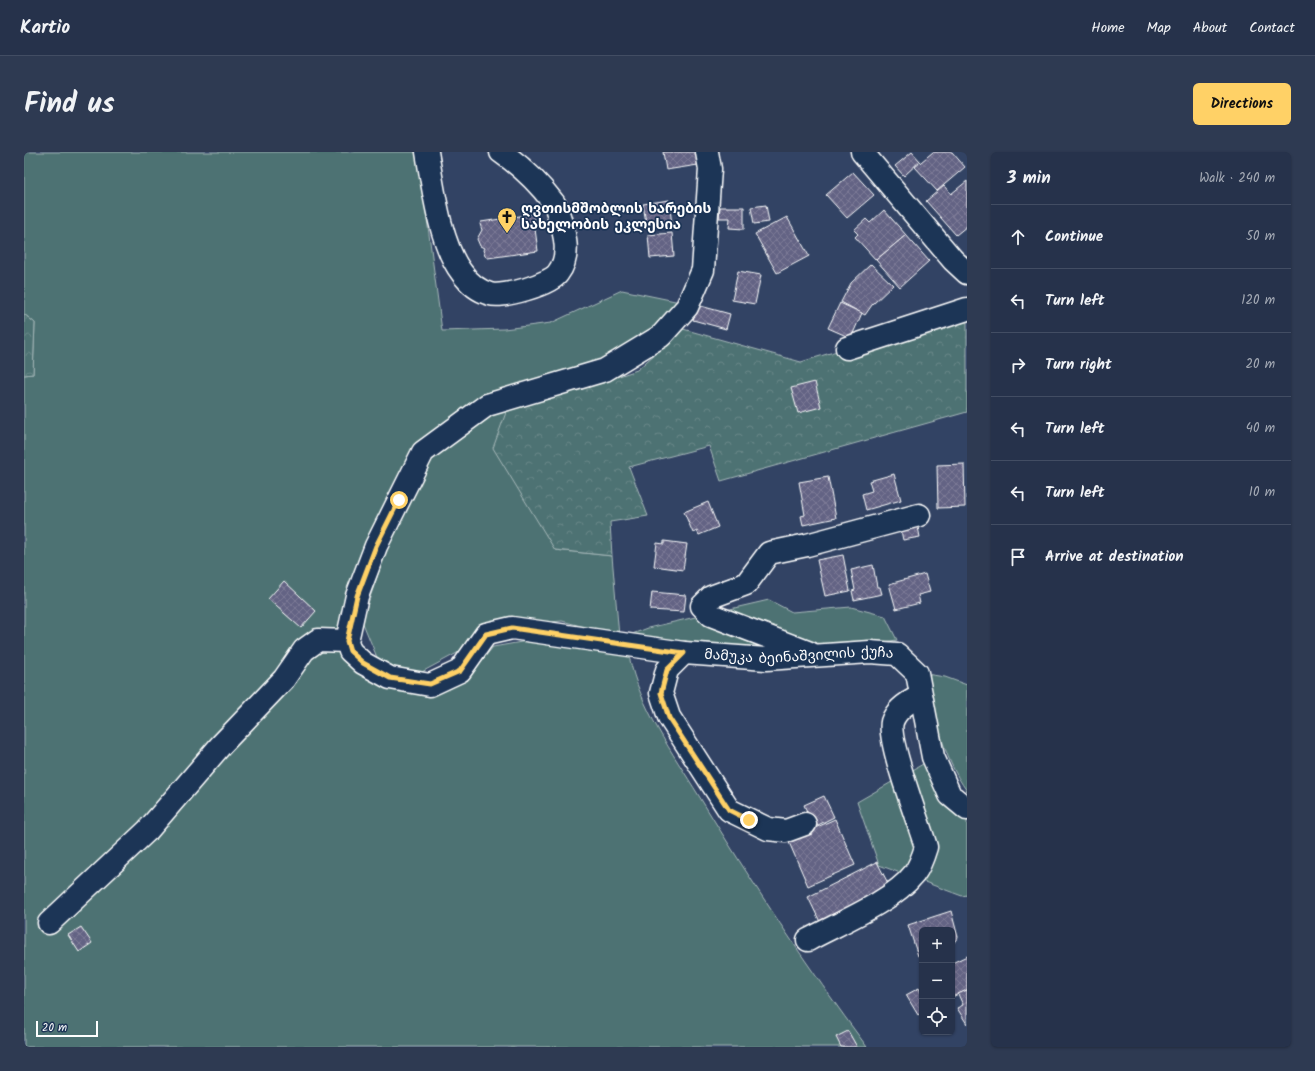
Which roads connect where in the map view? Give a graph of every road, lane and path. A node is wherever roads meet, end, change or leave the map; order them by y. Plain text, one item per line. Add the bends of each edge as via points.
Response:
1 (427, 152) edge
2 (501, 152) edge
3 (707, 152) edge
4 (862, 152) edge
5 (967, 273) edge
6 (967, 309) edge
7 (847, 348) dead end
8 (918, 515) dead end
9 (347, 641) junction
10 (684, 653) junction
11 (816, 655) junction
12 (921, 696) junction
13 (967, 809) edge
14 (805, 824) dead end
15 (49, 923) dead end
16 (808, 940) dead end

1 - 2 street via 450,254 462,273 477,289 492,295 515,292 541,284 558,275 565,259 565,235 554,203 521,166
3 - 9 street via 710,169 703,270 687,307 661,336 605,370 487,405 423,452 376,546 357,596
4 - 5 street via 953,260
6 - 7 street
8 - 11 street via 769,553 746,584 711,597 702,606 711,615
9 - 10 street, მამუკა ბეინაშვილის ქუჩა via 350,651 363,663 390,678 430,684 460,671 486,634 512,628
9 - 15 street via 318,640 304,650 284,679 221,744 148,830
10 - 11 street, მამუკა ბეინაშვილის ქუჩა via 766,659
10 - 14 street via 667,670 661,693 669,718 729,810 768,829 786,831
11 - 12 street, მამუკა ბეინაშვილის ქუჩა via 870,652 897,654 917,673
12 - 13 street, მამუკა ბეინაშვილის ქუჩა via 933,757 950,795
12 - 16 street via 906,703 892,722 894,751 926,847 922,862 901,887 885,898

